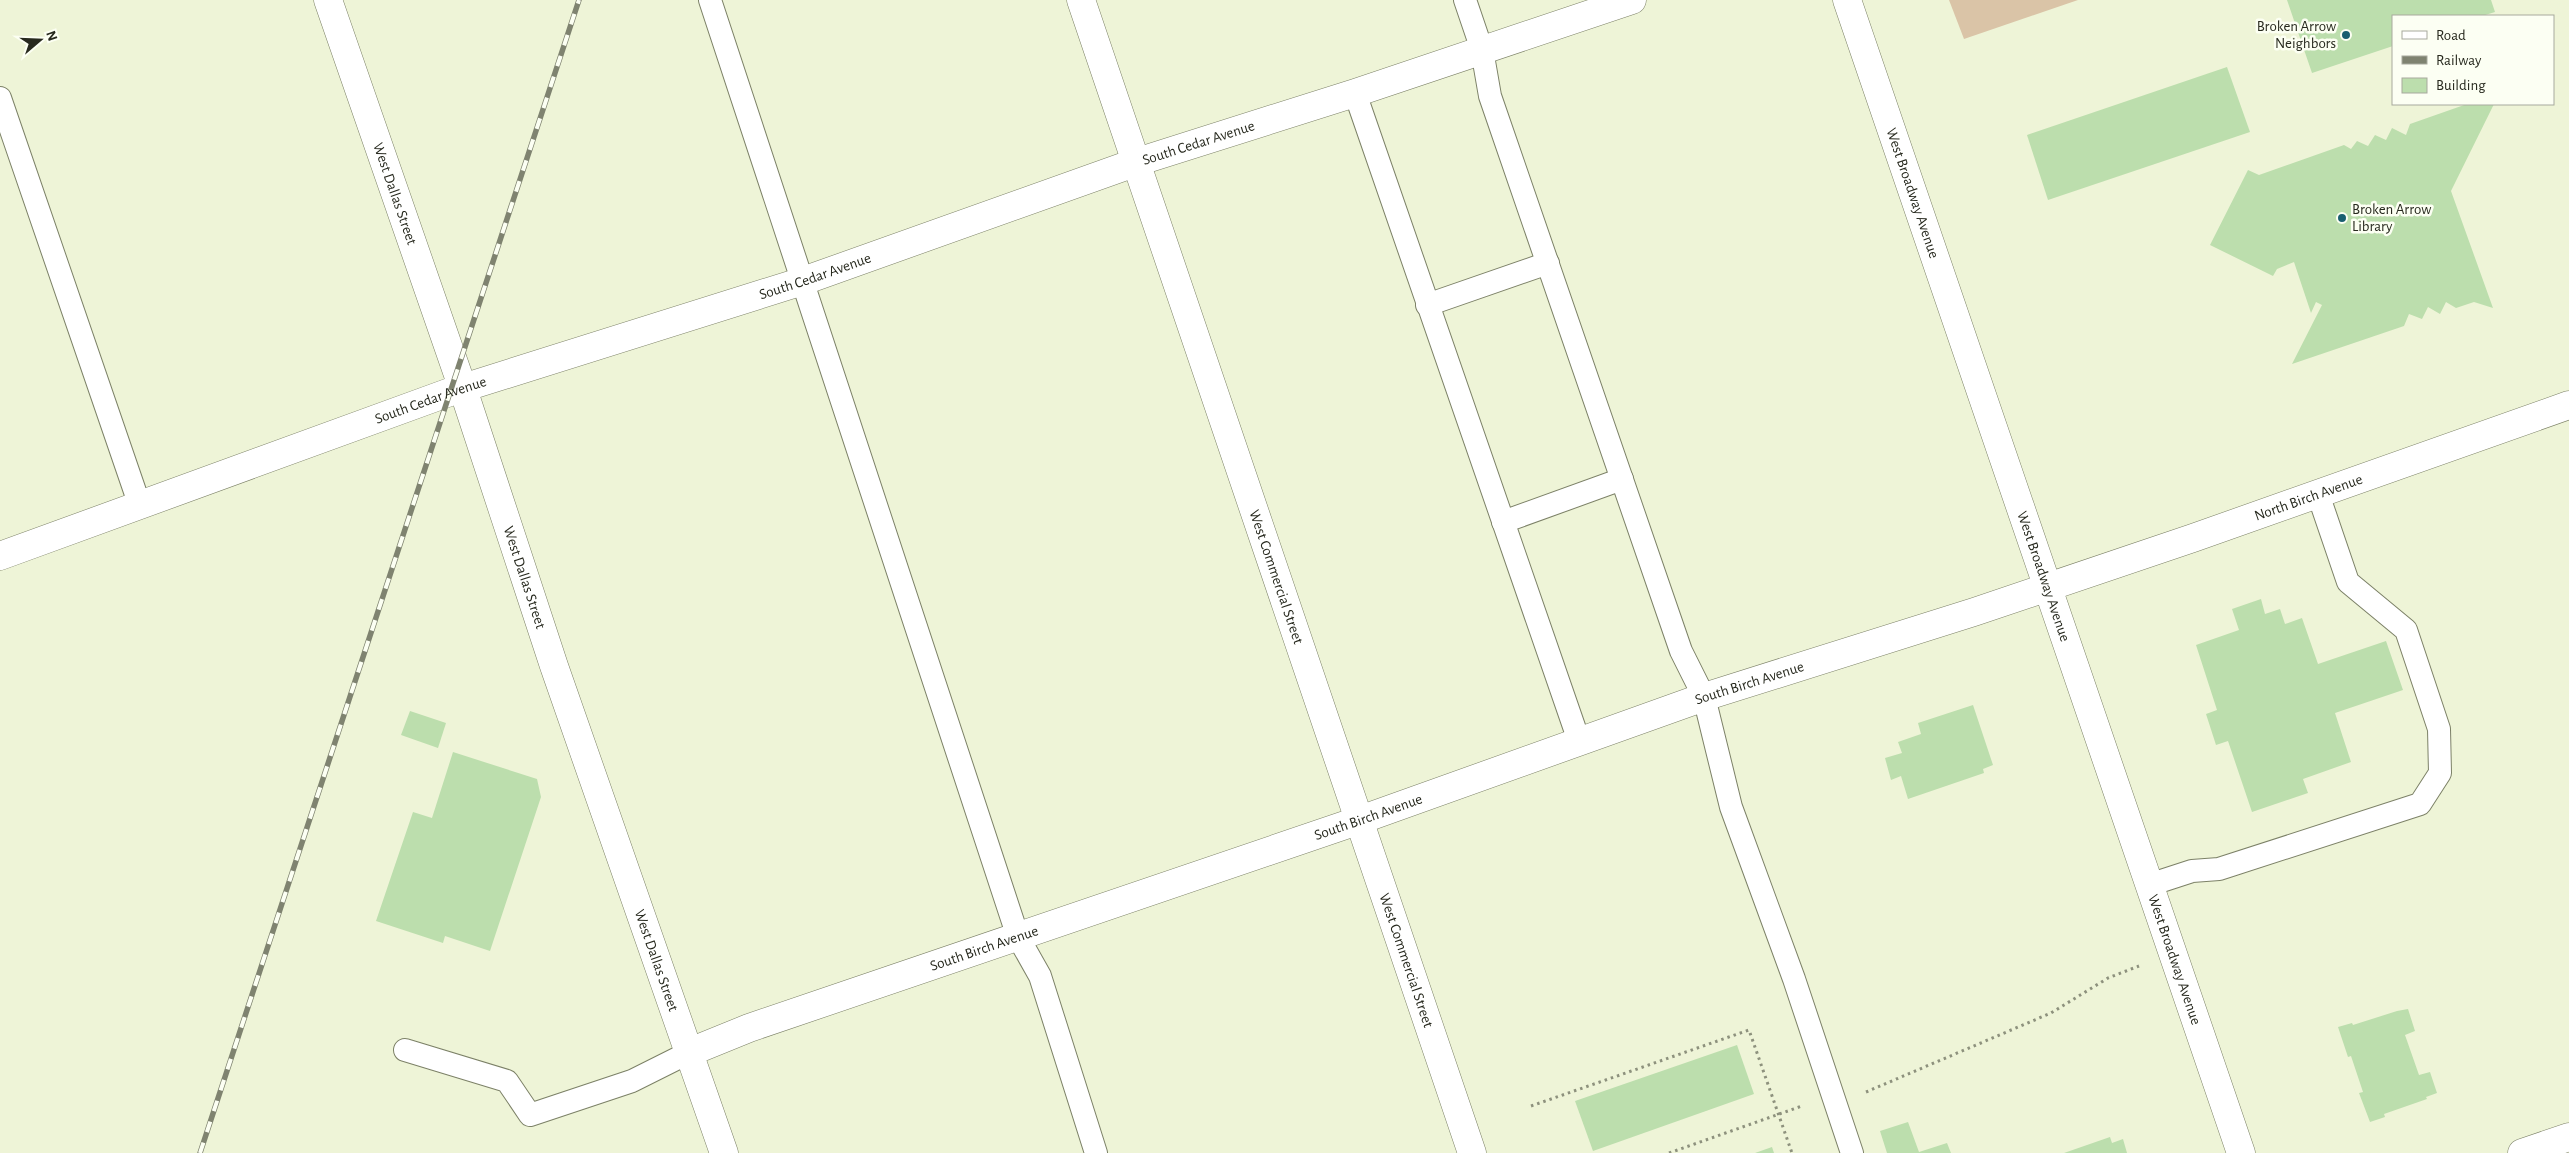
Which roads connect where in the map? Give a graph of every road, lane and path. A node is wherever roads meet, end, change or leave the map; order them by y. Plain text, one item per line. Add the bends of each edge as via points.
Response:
1 (328, 0) edge
2 (710, 0) edge
3 (1081, 0) edge
4 (1465, 0) edge
5 (1632, 0) edge
6 (1847, 0) edge
7 (1482, 50) junction
8 (1355, 94) junction
9 (0, 98) edge
10 (1137, 162) junction
11 (1548, 263) junction
12 (803, 281) junction
13 (1427, 305) junction
14 (463, 389) junction
15 (2569, 405) edge
16 (1622, 480) junction
17 (2318, 494) junction
18 (140, 506) junction
19 (1503, 522) junction
20 (0, 556) edge
21 (2047, 586) junction
22 (1704, 697) junction
23 (1579, 741) junction
24 (1360, 820) junction
25 (2149, 885) junction
26 (1018, 938) junction
27 (2172, 953) junction
28 (405, 1050) dead end
29 (690, 1052) junction
30 (1836, 1104) junction
31 (1531, 1106) dead end
32 (1778, 1114) junction
33 (2569, 1137) edge
34 (724, 1153) edge
35 (1096, 1153) edge
36 (1472, 1153) edge
37 (1668, 1153) edge
38 (1792, 1153) edge
39 (1852, 1153) edge
40 (2241, 1153) edge
41 (2522, 1153) edge

1 - 14 street, West Dallas Street
2 - 12 lane
3 - 10 street, West Commercial Street
4 - 7 lane
5 - 7 street, South Cedar Avenue
6 - 21 street, West Broadway Avenue
7 - 8 street, South Cedar Avenue
7 - 11 lane via 1490,96
8 - 10 street, South Cedar Avenue
8 - 13 lane
9 - 18 lane
10 - 12 street, South Cedar Avenue
10 - 24 street, West Commercial Street
11 - 13 lane
11 - 16 lane
12 - 14 street, South Cedar Avenue
12 - 26 lane
13 - 19 lane
14 - 18 street, South Cedar Avenue
14 - 29 street, West Dallas Street via 554,666
15 - 17 street, North Birch Avenue
16 - 19 lane
16 - 22 lane via 1681,651
17 - 21 street, North Birch Avenue
17 - 25 lane via 2348,582 2406,630 2439,729 2440,772 2420,804 2219,870 2192,871
18 - 20 street, South Cedar Avenue
19 - 23 lane
21 - 22 street, South Birch Avenue
21 - 25 street, West Broadway Avenue
22 - 23 street, South Birch Avenue
22 - 30 lane via 1731,807
23 - 24 street, South Birch Avenue
24 - 26 street, South Birch Avenue
24 - 36 street, West Commercial Street
25 - 27 street, West Broadway Avenue
26 - 29 street, South Birch Avenue via 749,1028
26 - 35 lane via 1040,976
27 - 30 path via 2108,978 2051,1013
27 - 40 street, West Broadway Avenue
28 - 29 lane via 508,1081 530,1116 632,1081
29 - 34 street, West Dallas Street
30 - 32 path via 1811,1103
30 - 39 lane
31 - 32 path via 1748,1030
32 - 37 path
32 - 38 path
33 - 41 street

